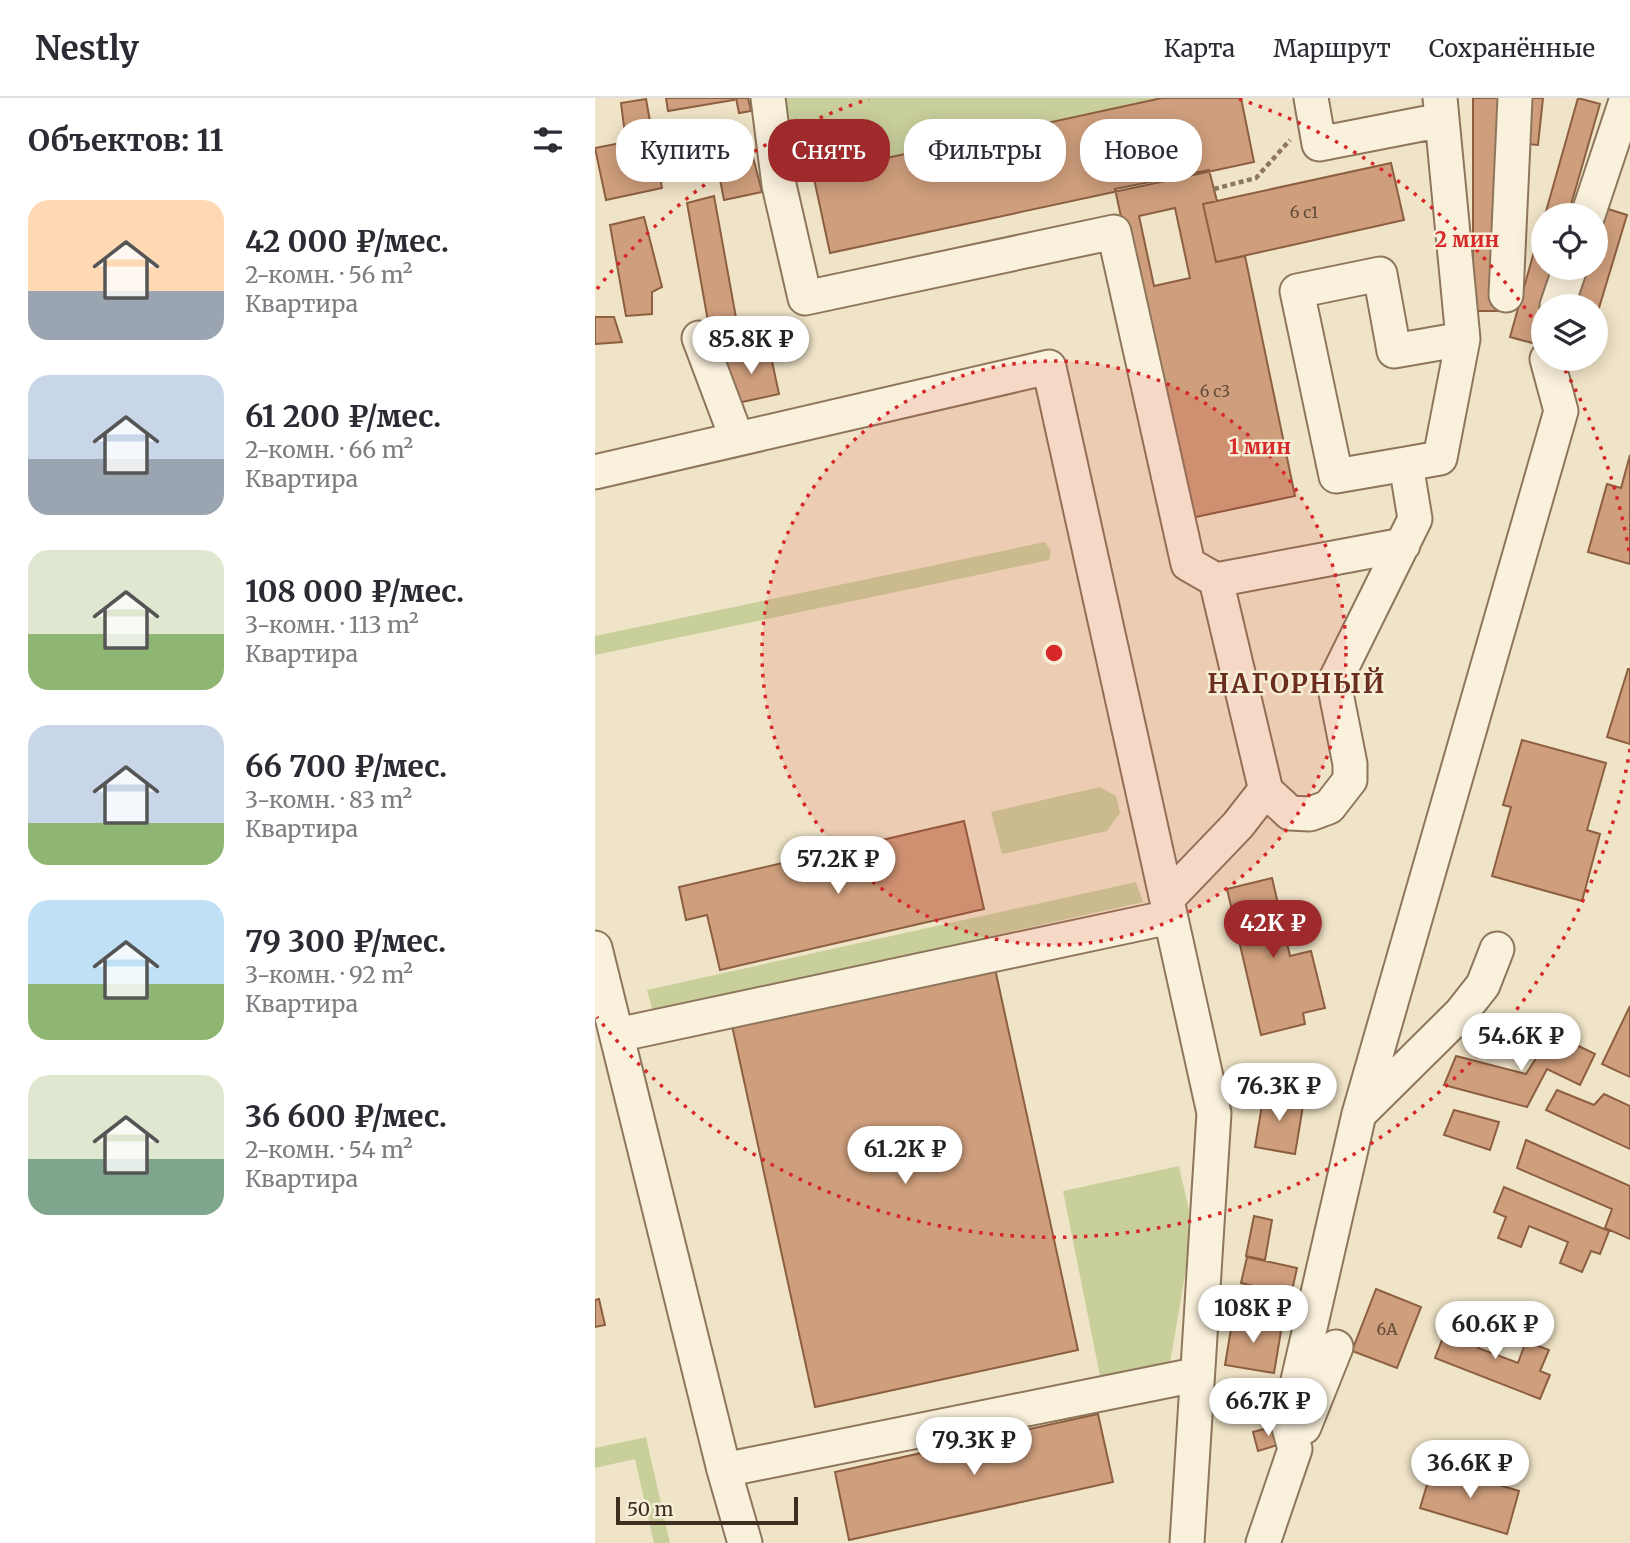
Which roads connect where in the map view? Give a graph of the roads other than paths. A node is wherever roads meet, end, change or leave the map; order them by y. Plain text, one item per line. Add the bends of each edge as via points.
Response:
1 (768, 98) edge
2 (1515, 98) edge
3 (1627, 98) edge
4 (1313, 106) edge
5 (1441, 109) edge
6 (1592, 203) edge
7 (1506, 296) dead end
8 (699, 338) dead end
9 (1463, 339) junction
10 (1550, 371) edge
11 (737, 439) junction
12 (1406, 464) junction
13 (595, 472) edge
14 (1403, 545) junction
15 (1216, 580) junction
16 (1263, 793) dead end
17 (1169, 908) junction
18 (595, 948) edge
19 (1497, 949) dead end
20 (617, 1035) junction
21 (1359, 1114) junction
22 (1336, 1347) dead end
23 (1195, 1375) junction
24 (1295, 1449) junction
25 (724, 1470) junction
26 (745, 1543) edge
27 (1187, 1543) edge
28 (1263, 1543) edge

1 - 15 lane via 779,185 805,298 1115,232 1188,564
2 - 7 lane
3 - 6 lane
4 - 5 lane via 1319,144
5 - 9 lane
8 - 11 lane
9 - 12 lane via 1440,458
9 - 12 lane via 1394,351 1380,274 1297,291 1336,476
10 - 21 lane via 1561,411
11 - 13 lane
11 - 17 lane via 1049,366
12 - 14 lane via 1415,519
14 - 15 lane
14 - 15 lane via 1334,683 1350,780 1329,807 1310,814 1290,813 1266,791
16 - 17 lane
17 - 20 lane
17 - 23 lane via 1214,1113
18 - 20 lane
19 - 21 lane via 1483,985 1461,1013
20 - 25 lane
21 - 24 lane via 1288,1424
22 - 24 lane
23 - 25 lane
23 - 27 lane
24 - 28 lane
25 - 26 lane

